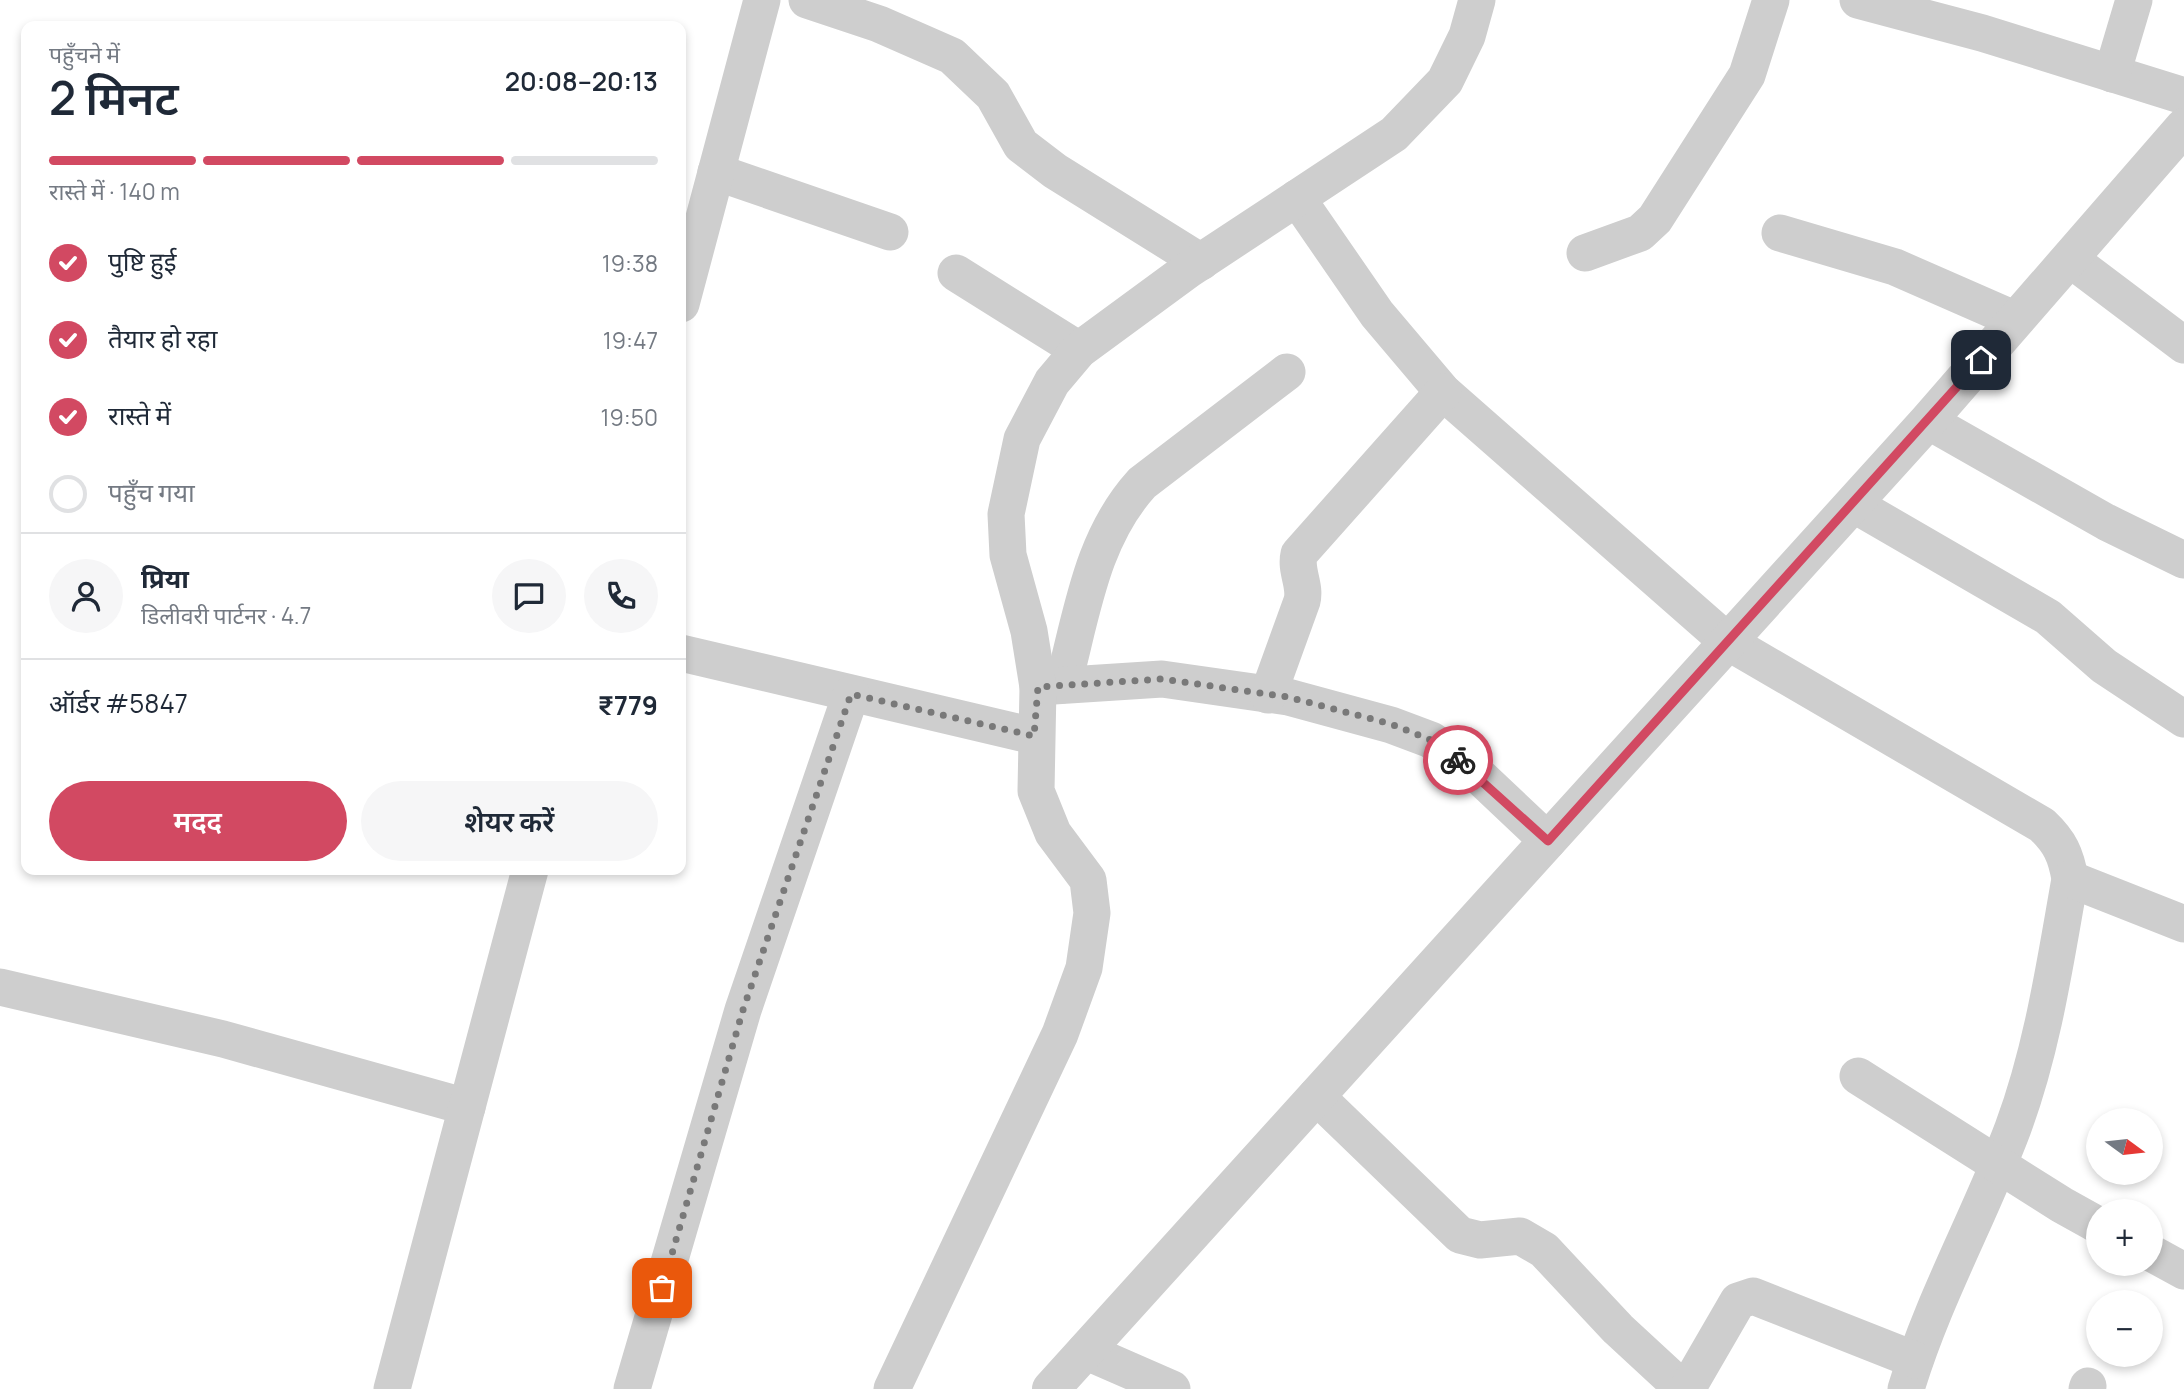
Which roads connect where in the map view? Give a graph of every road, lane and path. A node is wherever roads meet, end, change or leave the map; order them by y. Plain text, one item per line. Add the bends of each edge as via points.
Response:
1 (762, 0) edge
2 (807, 0) edge
3 (1477, 0) edge
4 (1770, 0) edge
5 (1858, 0) edge
6 (2134, 0) edge
7 (2112, 74) junction
8 (2184, 96) edge
9 (2184, 127) edge
10 (716, 172) junction
11 (1297, 198) junction
12 (890, 232) dead end
13 (1780, 233) dead end
14 (1585, 253) dead end
15 (2070, 259) junction
16 (1201, 262) junction
17 (956, 273) dead end
18 (686, 285) edge
19 (2017, 320) junction
20 (2184, 345) edge
21 (1079, 350) junction
22 (1287, 372) dead end
23 (1443, 392) junction
24 (1928, 421) junction
25 (1853, 504) junction
26 (2184, 560) edge
27 (1728, 642) junction
28 (686, 654) edge
29 (1050, 686) junction
30 (851, 694) junction
31 (1268, 695) junction
32 (2184, 719) edge
33 (1034, 736) junction
34 (1548, 841) junction
35 (529, 875) edge
36 (2070, 879) junction
37 (2184, 924) edge
38 (0, 987) edge
39 (1858, 1076) dead end
40 (1316, 1096) junction
41 (467, 1107) junction
42 (1998, 1162) junction
43 (2086, 1218) edge
44 (2163, 1260) edge
45 (2184, 1271) edge
46 (1085, 1351) junction
47 (1910, 1374) edge
48 (392, 1389) edge
49 (632, 1389) edge
50 (892, 1389) edge
51 (1051, 1389) edge
52 (1172, 1389) edge
53 (1685, 1389) edge

1 - 10 street
2 - 16 street via 879,24 951,56 993,95 1021,145
3 - 11 street via 1467,36 1445,81 1394,134
4 - 14 street via 1747,75 1655,219 1640,233
5 - 7 street
6 - 7 street
7 - 8 street
9 - 15 street
10 - 12 street
10 - 18 street
11 - 16 street
11 - 23 street via 1377,314
13 - 19 street via 1895,267
15 - 19 street
15 - 20 street
16 - 21 street
17 - 21 street
19 - 24 street
21 - 29 street via 1052,382 1022,439 1006,514 1008,555
22 - 29 street via 1142,483 1122,505 1101,544
23 - 27 street
23 - 31 street via 1299,554 1303,601
24 - 25 street
24 - 26 street via 2106,522
25 - 27 street
25 - 32 street via 2048,617 2104,666
27 - 34 street
27 - 36 street via 2042,825 2058,841
28 - 30 street
29 - 31 street via 1162,679
29 - 33 street
30 - 33 street
30 - 49 street via 743,1010
31 - 34 street via 1391,724 1431,740 1477,774
33 - 50 street via 1036,791 1053,833 1088,880 1092,913 1084,968 1060,1034
34 - 40 street
35 - 41 street
36 - 37 street
36 - 42 street via 2042,1034
38 - 41 street via 223,1039
39 - 42 street
40 - 46 street
40 - 53 street via 1460,1235 1480,1240 1520,1236 1544,1250 1618,1329
41 - 48 street
42 - 43 street
42 - 47 street
44 - 45 street
46 - 51 street
46 - 52 street
47 - 53 street via 1748,1296 1738,1301

